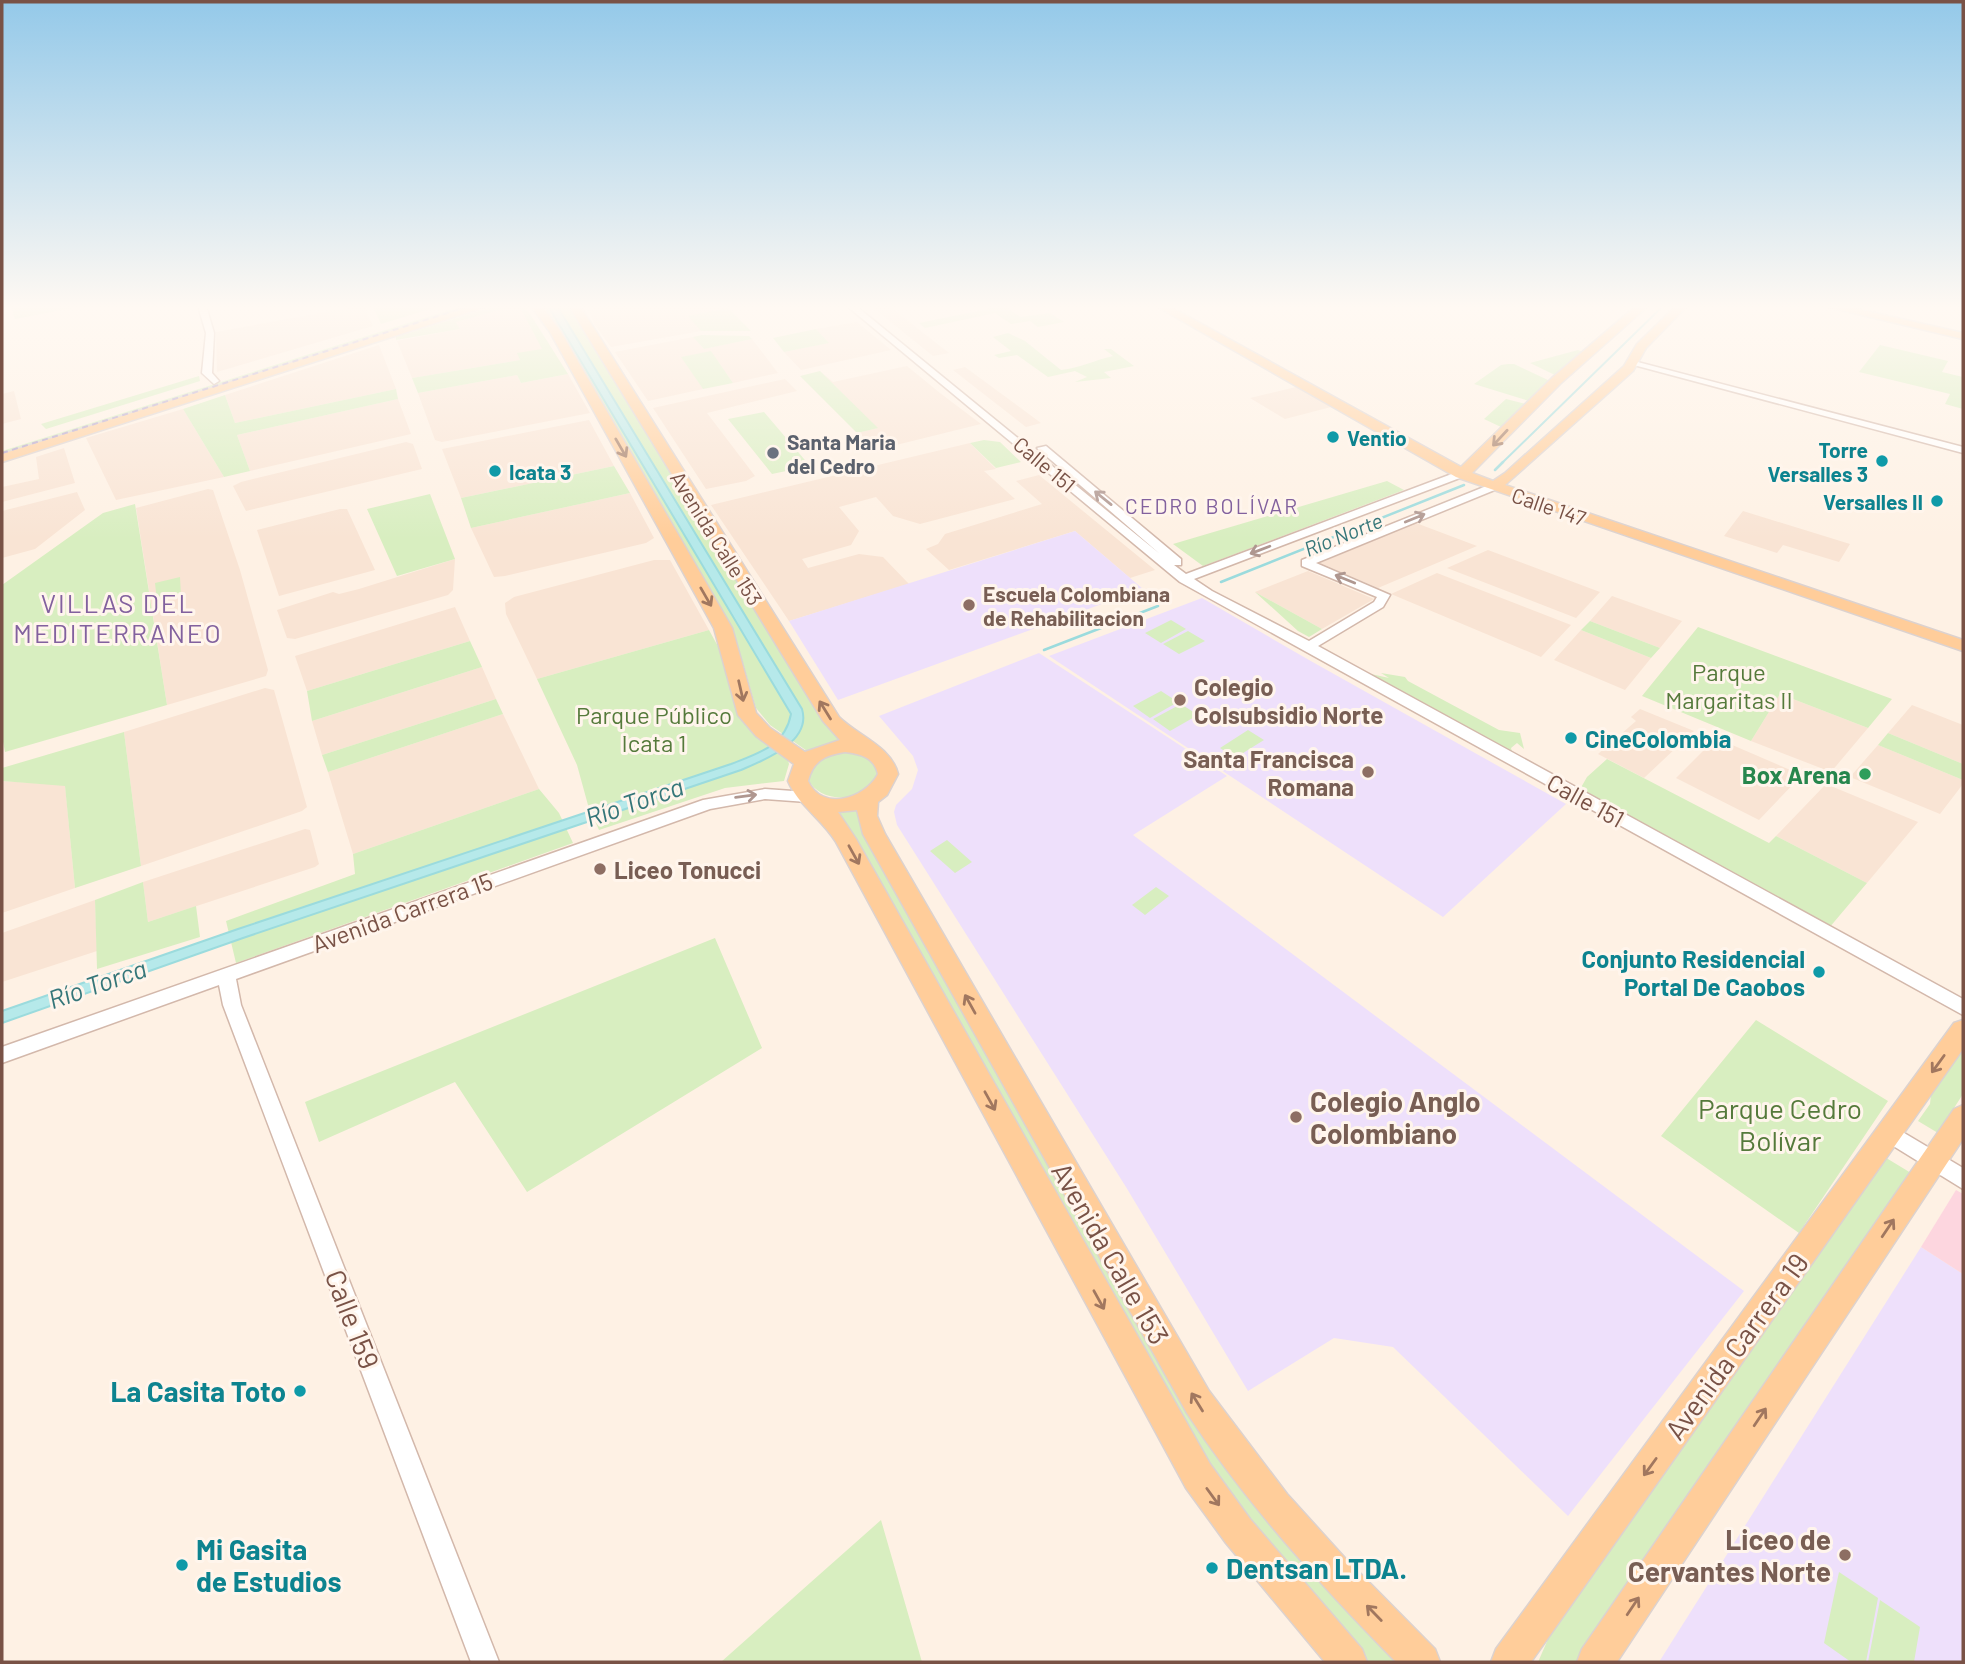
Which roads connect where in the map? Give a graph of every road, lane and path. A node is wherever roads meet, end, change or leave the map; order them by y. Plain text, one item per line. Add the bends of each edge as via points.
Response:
1 (205, 384) edge
2 (237, 384) edge
3 (584, 384) edge
4 (622, 384) edge
5 (952, 384) edge
6 (1303, 384) edge
7 (1310, 384) edge
8 (1554, 384) edge
9 (1609, 384) edge
10 (1714, 384) edge
11 (2, 447) edge
12 (1963, 450) edge
13 (2, 458) edge
14 (1465, 472) junction
15 (1497, 485) junction
16 (1187, 578) junction
17 (1963, 637) edge
18 (1309, 646) junction
19 (1963, 646) edge
20 (876, 754) junction
21 (798, 757) junction
22 (810, 799) junction
23 (868, 800) junction
24 (226, 975) junction
25 (1963, 1008) edge
26 (1963, 1030) edge
27 (2, 1055) edge
28 (1963, 1117) edge
29 (1889, 1133) junction
30 (1933, 1160) junction
31 (1963, 1179) edge
32 (485, 1662) edge
33 (1349, 1662) edge
34 (1422, 1662) edge
35 (1509, 1662) edge
36 (1595, 1662) edge

1 - 11 main road
2 - 13 main road
3 -> 21 main road, Avenida Calle 153 via 720,623 747,715
20 -> 4 main road, Avenida Calle 153 via 832,721
5 - 16 street, Calle 151
6 - 14 main road, Calle 147
7 - 14 main road, Calle 147
8 -> 14 main road
9 - 15 main road
10 - 12 street
14 - 15 main road, Calle 147
14 -> 16 street
15 - 17 main road, Calle 147
18 -> 15 street via 1379,604 1384,595 1306,563
15 - 19 main road, Calle 147
16 - 18 street, Calle 151 via 1208,594
18 - 25 street, Calle 151
20 - 21 main road via 854,746
20 - 23 main road via 888,774 883,788
21 - 22 main road via 799,786
22 - 23 main road via 843,806
24 -> 22 street, Avenida Carrera 15 via 686,811 745,796 779,794
22 -> 33 main road, Avenida Calle 153 via 834,820 845,839 1198,1476 1238,1531
34 -> 23 main road, Avenida Calle 153 via 1282,1516 1204,1412 874,834 867,816
24 - 27 street, Avenida Carrera 15
24 - 32 street, Calle 159 via 232,1005
26 -> 29 main road, Avenida Carrera 19
28 - 30 main road
29 - 30 street
29 -> 35 main road, Avenida Carrera 19
30 - 31 street
36 -> 30 main road

